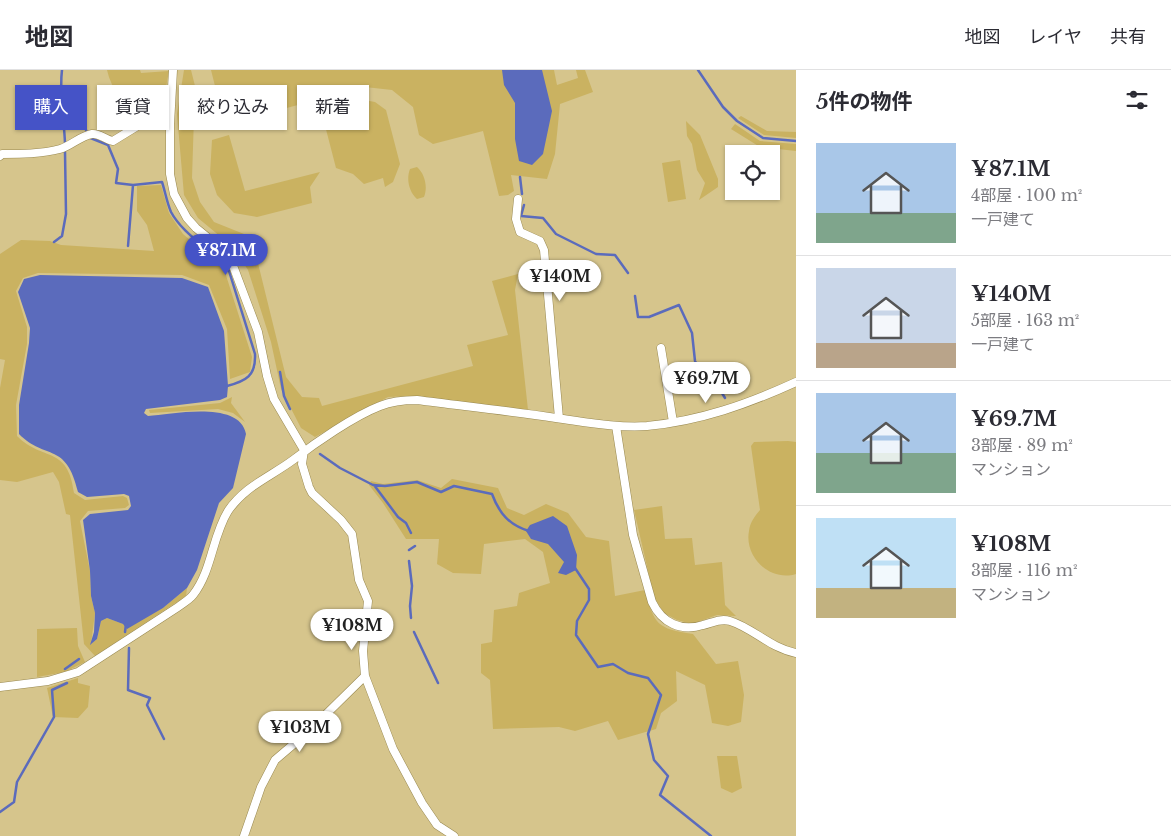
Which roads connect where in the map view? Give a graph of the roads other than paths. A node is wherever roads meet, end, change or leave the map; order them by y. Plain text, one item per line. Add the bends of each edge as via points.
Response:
1 (174, 70) edge
2 (170, 106) junction
3 (0, 156) edge
4 (518, 198) dead end
5 (661, 348) dead end
6 (796, 382) edge
7 (559, 418) junction
8 (673, 422) junction
9 (616, 426) junction
10 (304, 450) junction
11 (796, 653) edge
12 (365, 676) junction
13 (0, 687) edge
14 (244, 836) edge
15 (454, 836) edge

1 - 2 street
2 - 3 street via 113,141 96,134 62,149
2 - 10 street via 170,174 174,194 196,228 230,255 258,332 274,399
4 - 7 street via 516,219 520,232 540,241 544,250
5 - 8 street
6 - 8 street via 736,407
7 - 9 street
7 - 10 street via 403,400 379,406
8 - 9 street
9 - 11 street via 632,535 657,613 681,628 693,628 717,620 729,621 774,646
10 - 12 street via 302,464 312,493 352,534 359,580 368,601 363,651
10 - 13 street via 240,497 219,530 199,585 192,596 178,607 78,672 48,681
12 - 14 street via 275,760 261,787
12 - 15 street via 393,749 422,803 437,825

